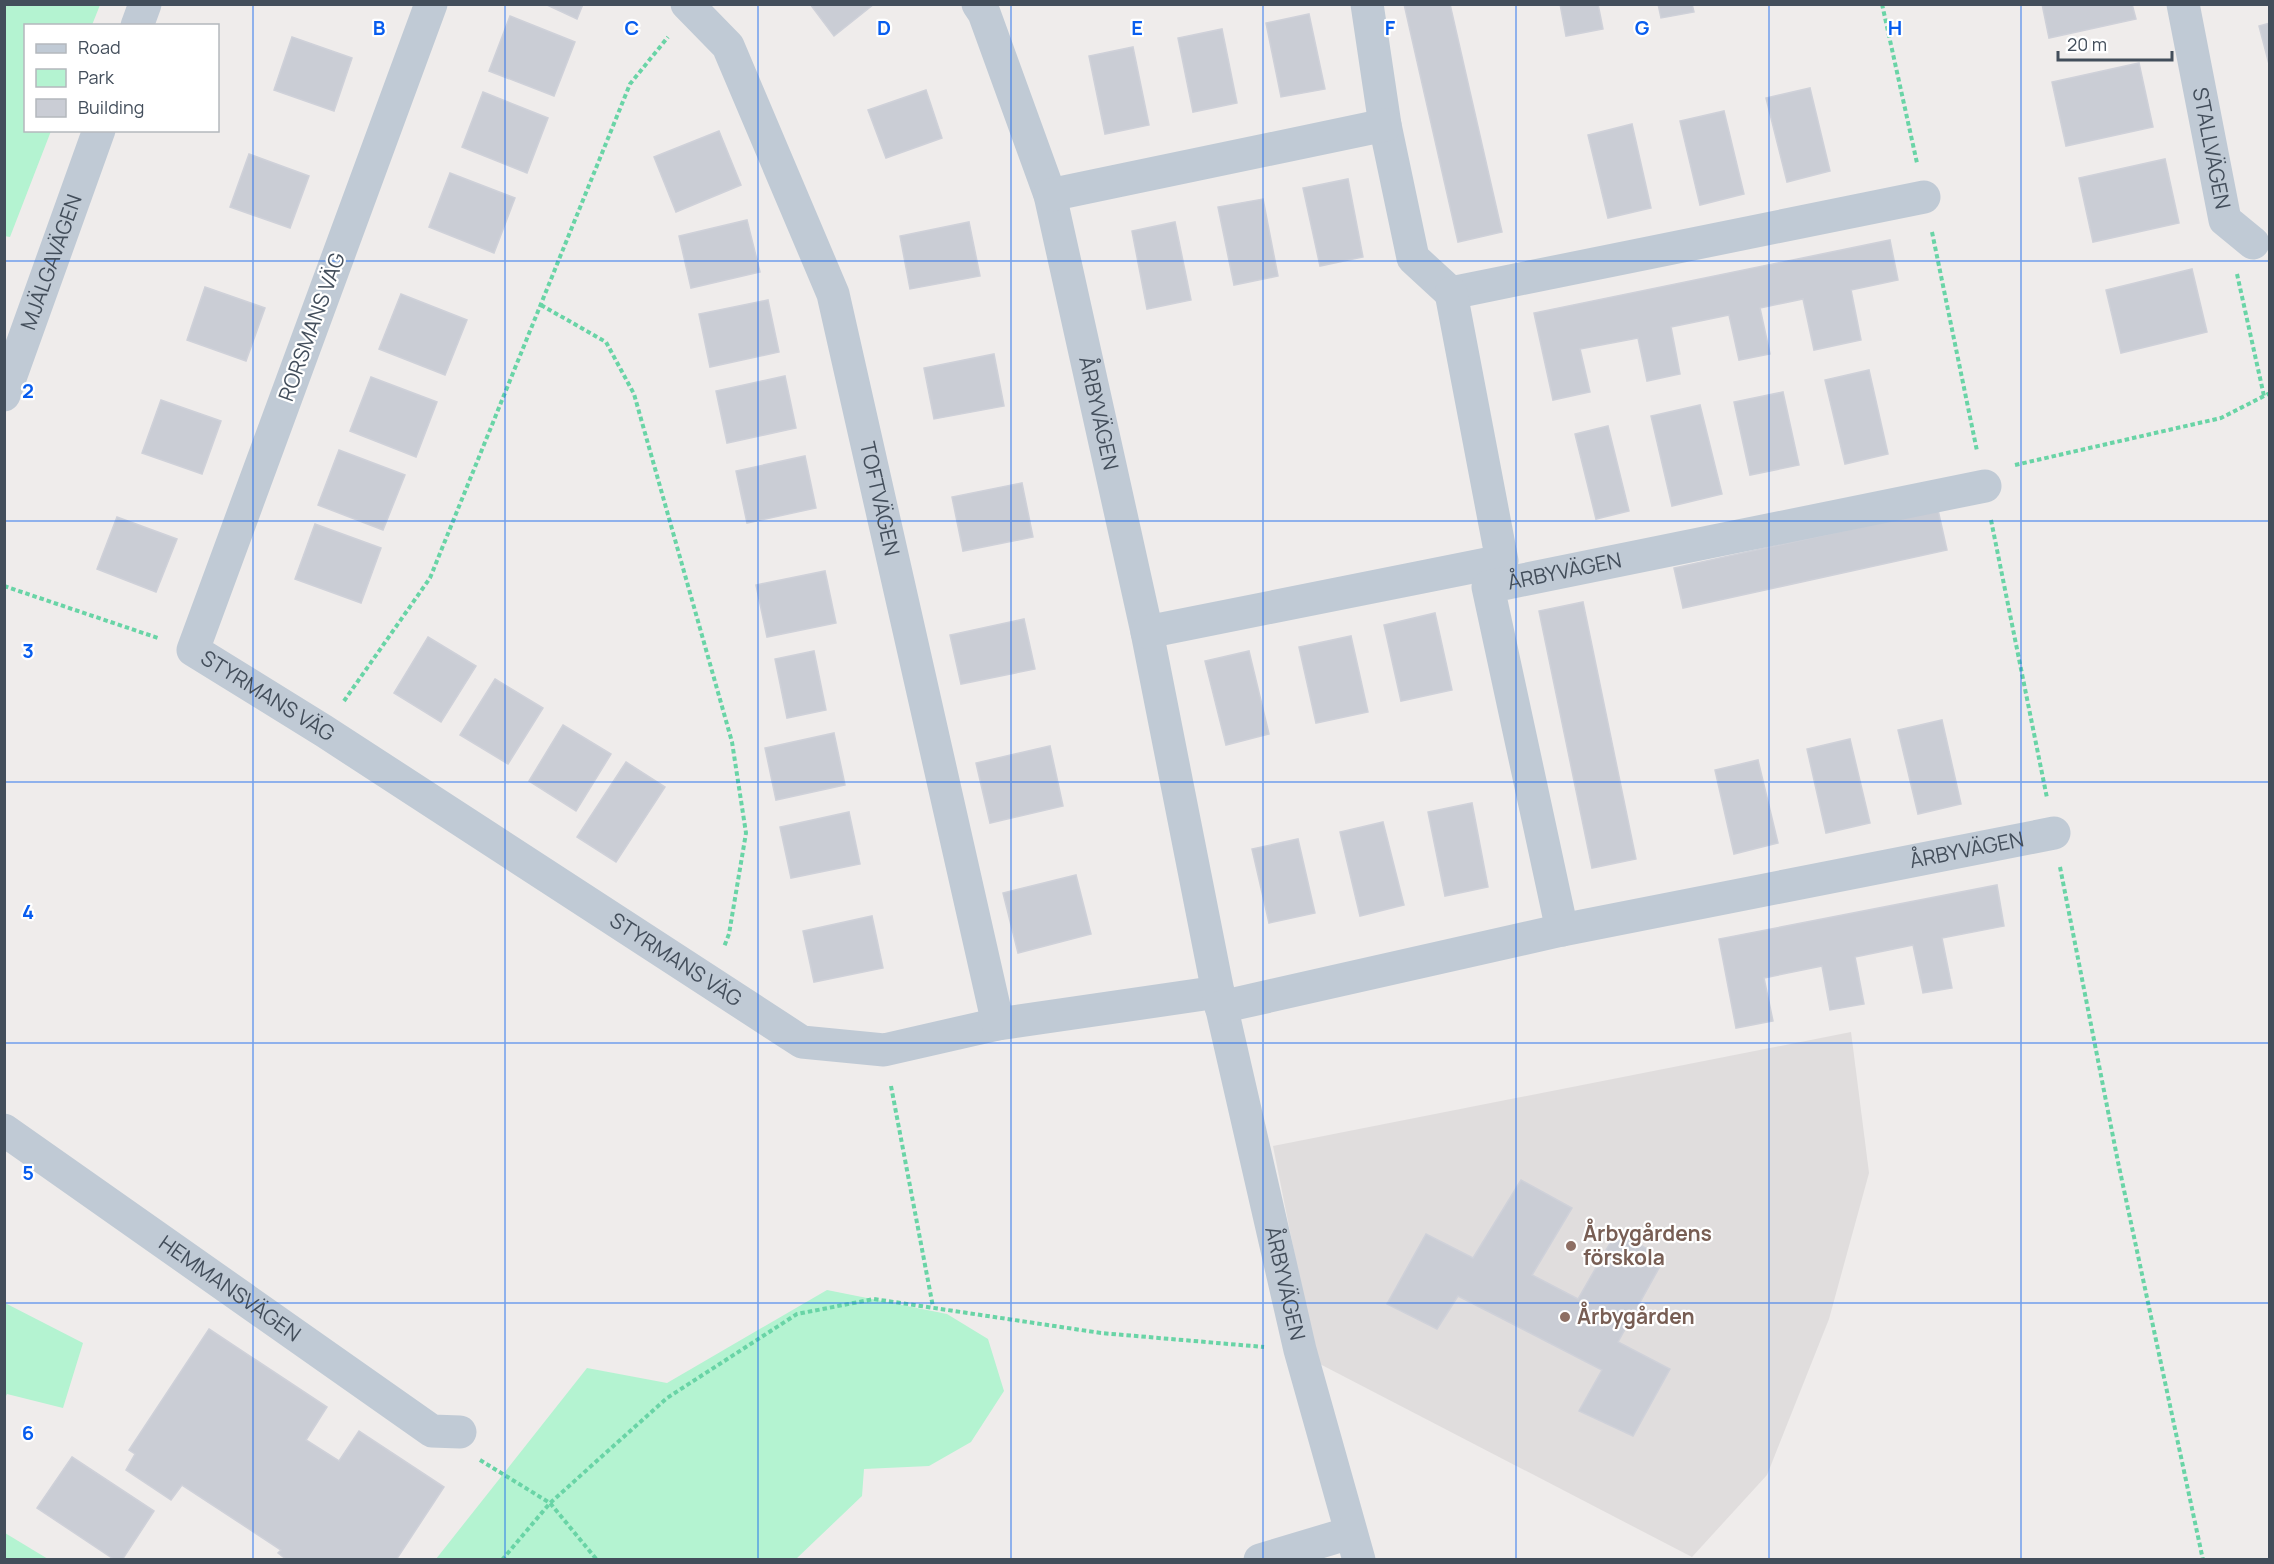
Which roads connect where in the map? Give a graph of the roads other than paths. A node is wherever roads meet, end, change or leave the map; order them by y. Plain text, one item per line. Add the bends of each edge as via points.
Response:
1 (145, 4) edge
2 (431, 4) edge
3 (978, 4) edge
4 (1367, 4) edge
5 (2183, 4) edge
6 (689, 7) edge
7 (138, 24) edge
8 (1385, 125) junction
9 (98, 132) edge
10 (1050, 195) junction
11 (1924, 197) road end
12 (2253, 243) dead end
13 (1451, 293) junction
14 (4, 395) edge
15 (1983, 479) road end
16 (1495, 574) junction
17 (1147, 632) junction
18 (193, 650) joint
19 (2054, 833) road end
20 (1562, 930) junction
21 (1219, 999) junction
22 (998, 1023) junction
23 (4, 1130) edge
24 (446, 1431) road end
25 (1354, 1546) edge
26 (1260, 1560) edge

1 - 7 street
2 - 18 street, RORSMANS VÄG
3 - 10 street, ÅRBYVÄGEN
4 - 8 street
5 - 12 street, STALLVÄGEN via 2225,220
6 - 22 street, TOFTVÄGEN via 728,46 833,294
8 - 10 street
8 - 13 street via 1413,258
9 - 14 street, MJÄLGAVÄGEN
10 - 17 street, ÅRBYVÄGEN
11 - 13 street
13 - 16 street, ÅRBYVÄGEN
15 - 16 street, ÅRBYVÄGEN
16 - 17 street, ÅRBYVÄGEN
16 - 20 street, ÅRBYVÄGEN
17 - 21 street, ÅRBYVÄGEN
18 - 22 street, STYRMANS VÄG via 802,1042 884,1050
19 - 20 street, ÅRBYVÄGEN
20 - 21 street, ÅRBYVÄGEN
21 - 22 street, STYRMANS VÄG
21 - 25 street, ÅRBYVÄGEN via 1300,1350
23 - 24 street, HEMMANSVÄGEN
25 - 26 street

